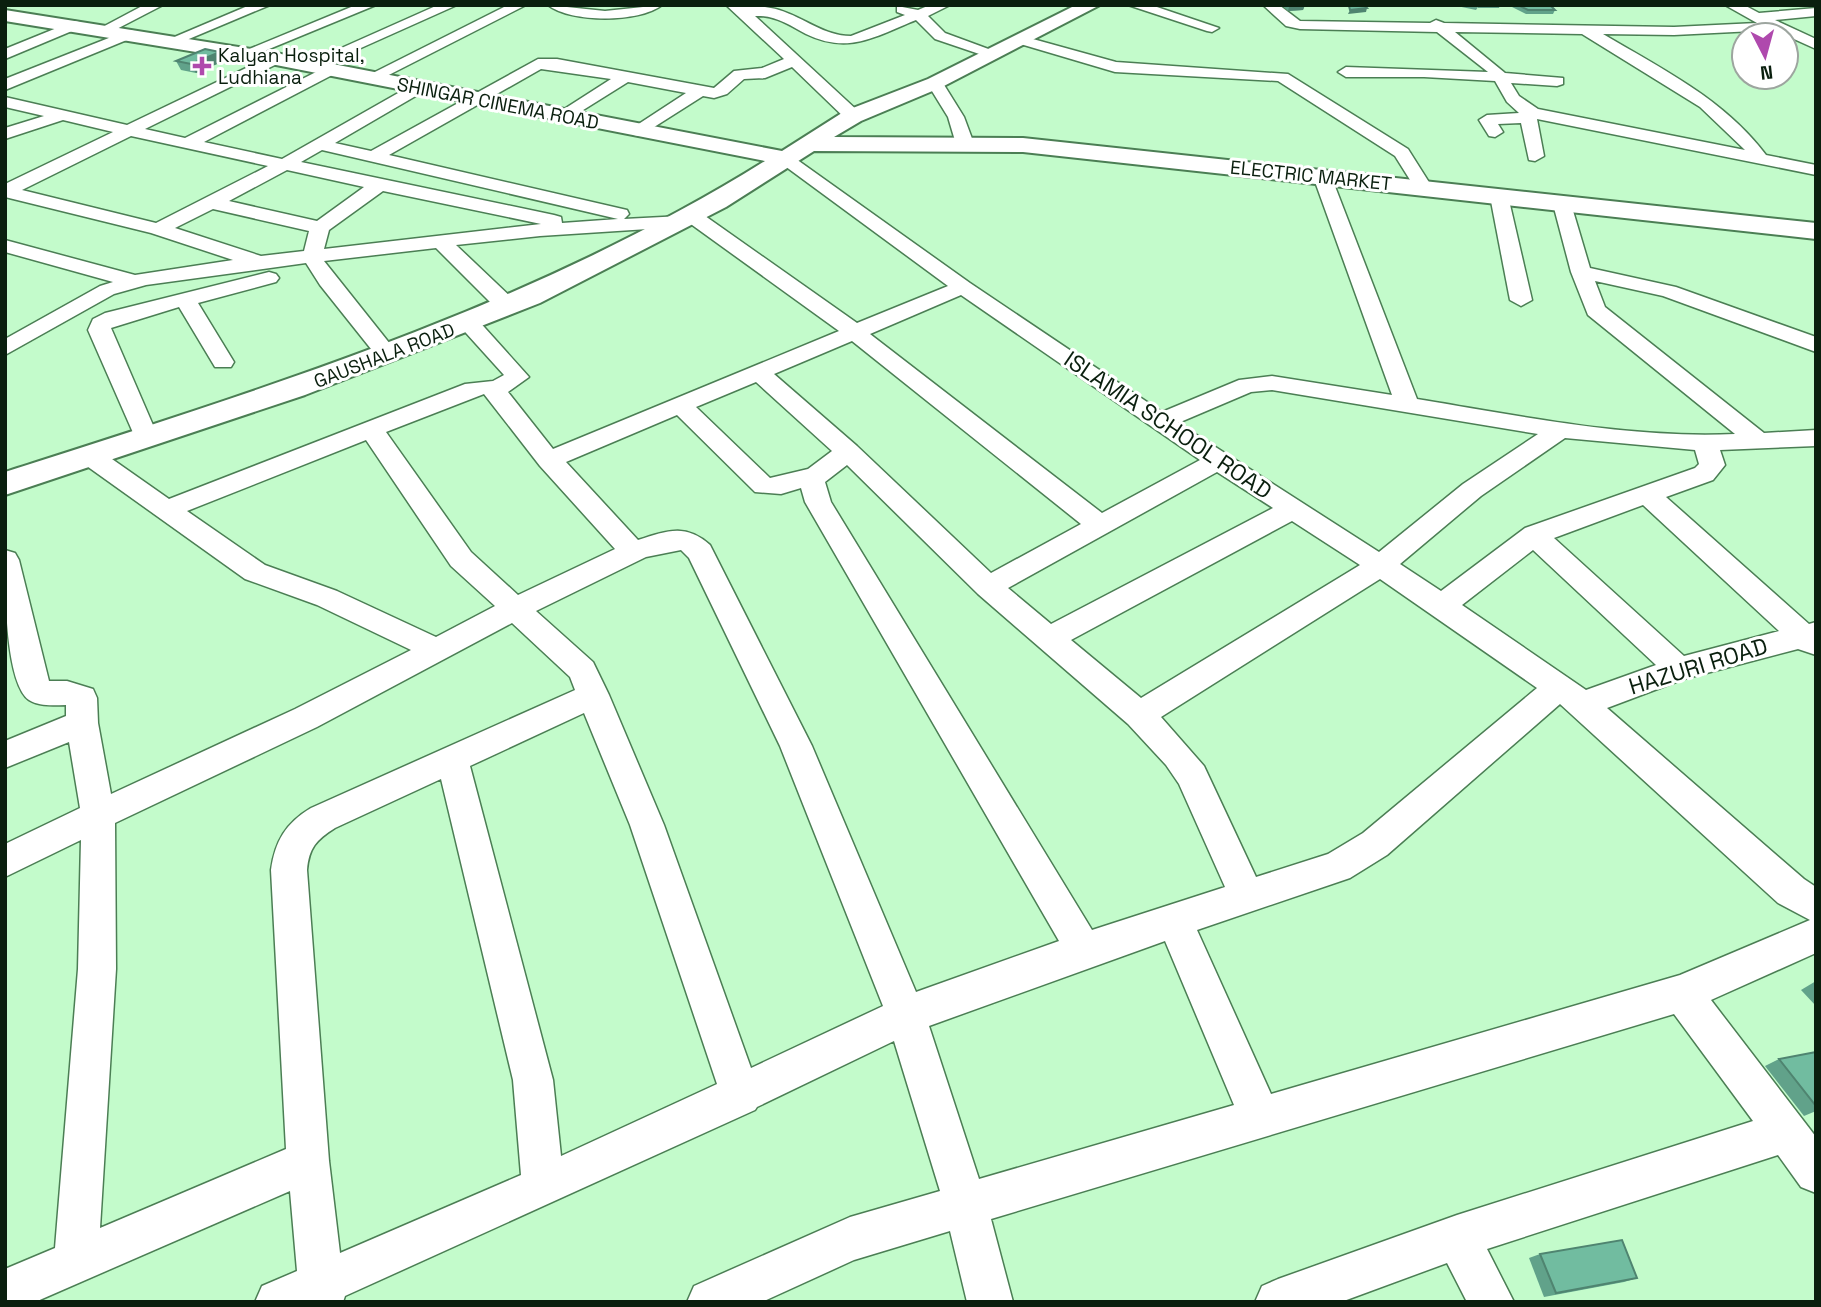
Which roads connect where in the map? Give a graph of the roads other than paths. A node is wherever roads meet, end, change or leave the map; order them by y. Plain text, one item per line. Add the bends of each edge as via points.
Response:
1 (156, 5) edge
2 (263, 5) edge
3 (327, 5) edge
4 (369, 5) edge
5 (450, 5) edge
6 (519, 5) edge
7 (555, 5) edge
8 (655, 5) edge
9 (892, 5) edge
10 (943, 5) edge
11 (1091, 5) edge
12 (1135, 5) edge
13 (1270, 5) edge
14 (1732, 5) edge
15 (736, 9) edge
16 (1420, 12) dead end
17 (1816, 12) edge
18 (1511, 13) dead end
19 (5, 15) edge
20 (74, 15) edge
21 (919, 15) junction
22 (424, 16) junction
23 (1758, 17) junction
24 (1765, 21) edge
25 (473, 26) junction
26 (1439, 26) junction
27 (1530, 27) junction
28 (1212, 28) dead end
29 (1730, 28) edge
30 (1585, 29) junction
31 (104, 30) junction
32 (129, 34) junction
33 (1800, 38) edge
34 (1022, 40) junction
35 (173, 41) junction
36 (1816, 45) edge
37 (215, 49) junction
38 (245, 54) junction
39 (994, 54) junction
40 (5, 55) edge
41 (276, 59) junction
42 (792, 61) junction
43 (309, 66) junction
44 (331, 71) junction
45 (1346, 72) dead end
46 (625, 77) junction
47 (371, 78) junction
48 (1557, 80) dead end
49 (935, 83) junction
50 (1505, 84) junction
51 (5, 85) edge
52 (1333, 86) dead end
53 (421, 87) junction
54 (699, 91) junction
55 (477, 98) junction
56 (5, 102) edge
57 (1527, 115) junction
58 (61, 116) junction
59 (564, 117) junction
60 (853, 117) junction
61 (640, 131) junction
62 (132, 132) junction
63 (1495, 132) dead end
64 (5, 134) edge
65 (187, 144) junction
66 (319, 144) junction
67 (805, 144) junction
68 (965, 144) junction
69 (1535, 156) dead end
70 (373, 157) junction
71 (783, 158) junction
72 (1761, 160) junction
73 (284, 165) junction
74 (1816, 170) edge
75 (1322, 176) junction
76 (380, 184) junction
77 (1423, 187) junction
78 (5, 191) edge
79 (1499, 197) junction
80 (212, 203) junction
81 (1562, 204) junction
82 (685, 218) junction
83 (636, 222) junction
84 (578, 226) junction
85 (320, 228) junction
86 (158, 229) junction
87 (1816, 231) edge
88 (440, 241) junction
89 (5, 246) edge
90 (315, 261) junction
91 (260, 262) junction
92 (1581, 272) junction
93 (133, 281) junction
94 (963, 287) junction
95 (185, 299) junction
96 (1521, 300) dead end
97 (507, 306) junction
98 (468, 323) junction
99 (5, 324) edge
100 (33, 331) junction
101 (853, 331) junction
102 (1816, 345) edge
103 (5, 348) edge
104 (387, 354) junction
105 (223, 362) dead end
106 (758, 372) junction
107 (494, 390) junction
108 (1407, 404) junction
109 (680, 405) junction
110 (1161, 421) junction
111 (372, 430) junction
112 (1560, 430) junction
113 (1816, 438) edge
114 (147, 439) junction
115 (1759, 442) junction
116 (1705, 443) junction
117 (848, 452) junction
118 (93, 458) junction
119 (549, 460) junction
120 (1218, 461) junction
121 (817, 475) junction
122 (5, 484) edge
123 (1647, 494) junction
124 (1293, 509) junction
125 (166, 510) junction
126 (1098, 525) junction
127 (1534, 535) junction
128 (634, 552) junction
129 (5, 560) edge
130 (1381, 565) junction
131 (988, 587) junction
132 (1442, 605) junction
133 (514, 607) junction
134 (1050, 638) junction
135 (1811, 638) edge
136 (437, 650) junction
137 (1679, 669) junction
138 (594, 695) junction
139 (1570, 695) junction
140 (1139, 715) junction
141 (82, 723) junction
142 (5, 755) edge
143 (452, 759) junction
144 (98, 814) junction
145 (5, 861) edge
146 (1247, 897) junction
147 (1816, 906) edge
148 (1175, 921) junction
149 (1816, 935) edge
150 (1084, 950) junction
151 (1682, 993) junction
152 (906, 1015) junction
153 (741, 1096) junction
154 (1261, 1119) junction
155 (1785, 1132) junction
156 (308, 1161) junction
157 (1816, 1172) edge
158 (543, 1187) junction
159 (967, 1205) junction
160 (1457, 1237) junction
161 (76, 1260) junction
162 (5, 1292) edge
163 (321, 1292) edge
164 (278, 1302) edge
165 (710, 1302) edge
166 (990, 1302) edge
167 (1278, 1302) edge
168 (1491, 1302) edge

1 - 31 street
2 - 35 street
3 - 37 street
4 - 38 street
5 - 22 street
6 - 25 street
7 - 8 street via 604,17
9 - 21 street
10 - 21 street
11 - 34 street, GAUSHALA ROAD
12 - 28 street
13 - 26 street via 1296,24
14 - 23 street
15 - 21 street via 772,13 837,41 853,40
15 - 42 street
16 - 26 street
17 - 23 street
18 - 27 street
19 - 20 street, SHINGAR CINEMA ROAD via 41,20
20 - 31 street, SHINGAR CINEMA ROAD
20 - 40 street
21 - 39 street via 940,36
22 - 25 street
22 - 43 street
23 - 24 street
25 - 47 street
26 - 27 street
26 - 50 street
27 - 30 street
29 - 30 street
30 - 72 street via 1727,120 1745,135
31 - 32 street, SHINGAR CINEMA ROAD
32 - 35 street, SHINGAR CINEMA ROAD
32 - 51 street
33 - 36 street
34 - 39 street, GAUSHALA ROAD
34 - 77 street via 1115,67 1282,78 1402,153
35 - 37 street, SHINGAR CINEMA ROAD
37 - 38 street, SHINGAR CINEMA ROAD
38 - 41 street, SHINGAR CINEMA ROAD
39 - 49 street, GAUSHALA ROAD
41 - 43 street, SHINGAR CINEMA ROAD
41 - 62 street
42 - 54 street via 765,73 740,74 717,92
42 - 60 street
43 - 44 street, SHINGAR CINEMA ROAD
44 - 47 street, SHINGAR CINEMA ROAD
44 - 65 street
45 - 50 street via 1424,72
46 - 54 street
46 - 55 street via 546,63 527,68
46 - 59 street
47 - 53 street, SHINGAR CINEMA ROAD
48 - 50 street
49 - 60 street, GAUSHALA ROAD
49 - 68 street via 956,117
50 - 52 street
50 - 57 street
53 - 55 street, SHINGAR CINEMA ROAD
53 - 66 street
54 - 61 street
55 - 59 street, SHINGAR CINEMA ROAD
55 - 70 street
56 - 58 street
57 - 63 street via 1487,120
57 - 69 street
57 - 72 street
58 - 62 street
58 - 64 street
59 - 61 street, SHINGAR CINEMA ROAD
60 - 67 street, GAUSHALA ROAD
61 - 71 street, SHINGAR CINEMA ROAD
62 - 65 street
62 - 78 street
65 - 73 street
66 - 70 street
66 - 73 street
67 - 68 street, ELECTRIC MARKET
67 - 71 street, GAUSHALA ROAD
68 - 75 street, ELECTRIC MARKET via 1024,145
70 - 83 street via 620,213
71 - 82 street, GAUSHALA ROAD
71 - 94 street, ISLAMIA SCHOOL ROAD
72 - 74 street
73 - 76 street
73 - 80 street
75 - 77 street, ELECTRIC MARKET
75 - 108 street
76 - 84 street
76 - 85 street
77 - 79 street, ELECTRIC MARKET
78 - 86 street
79 - 81 street, ELECTRIC MARKET
79 - 96 street
80 - 85 street
80 - 86 street
81 - 87 street, ELECTRIC MARKET
81 - 92 street
82 - 83 street
82 - 97 street, GAUSHALA ROAD
82 - 101 street
83 - 84 street
84 - 88 street
85 - 90 street
86 - 91 street
88 - 90 street
88 - 97 street
89 - 93 street
90 - 91 street
90 - 95 street
90 - 104 street
91 - 93 street
92 - 102 street via 1669,290
92 - 115 street via 1591,303 1604,319
93 - 100 street via 107,290
94 - 101 street
94 - 110 street, ISLAMIA SCHOOL ROAD
95 - 105 street
95 - 114 street via 113,318 99,327
97 - 98 street, GAUSHALA ROAD
98 - 104 street, GAUSHALA ROAD
98 - 107 street via 518,377
99 - 100 street
100 - 103 street
101 - 106 street
101 - 126 street
104 - 114 street, GAUSHALA ROAD
106 - 109 street
106 - 117 street
107 - 111 street via 473,389
107 - 119 street
108 - 110 street via 1260,383
108 - 112 street
109 - 119 street
109 - 121 street via 764,486
110 - 120 street, ISLAMIA SCHOOL ROAD
111 - 125 street
111 - 133 street via 461,559
112 - 116 street
112 - 130 street via 1472,490
113 - 115 street
114 - 118 street, GAUSHALA ROAD
115 - 116 street
116 - 123 street via 1710,469
117 - 121 street
117 - 131 street
118 - 122 street, GAUSHALA ROAD
118 - 125 street
119 - 128 street
120 - 124 street, ISLAMIA SCHOOL ROAD
120 - 126 street
121 - 150 street via 812,485 818,502
123 - 127 street
123 - 135 street
124 - 130 street, ISLAMIA SCHOOL ROAD
124 - 134 street
125 - 136 street via 255,572 338,602
126 - 131 street
127 - 132 street
127 - 137 street
128 - 133 street
128 - 152 street via 673,539 687,540 700,552 796,746
129 - 141 street via 35,687 41,693 82,698
130 - 132 street, ISLAMIA SCHOOL ROAD
130 - 140 street
131 - 134 street
132 - 139 street, ISLAMIA SCHOOL ROAD
133 - 136 street
133 - 138 street via 571,656
134 - 140 street
135 - 137 street, HAZURI ROAD
136 - 144 street via 306,718
137 - 139 street, HAZURI ROAD
138 - 143 street
138 - 153 street via 670,884
139 - 146 street via 1375,844 1338,867
139 - 147 street, ISLAMIA SCHOOL ROAD via 1791,891
140 - 146 street via 1192,776
141 - 142 street
141 - 144 street
143 - 156 street via 323,818 291,845
143 - 158 street via 533,1080
144 - 145 street
144 - 161 street via 97,969
146 - 148 street
148 - 150 street
148 - 154 street
149 - 151 street
150 - 152 street
151 - 154 street
151 - 155 street
152 - 153 street
152 - 159 street
153 - 158 street
154 - 159 street
155 - 157 street
155 - 160 street
156 - 161 street
156 - 163 street
158 - 163 street
159 - 165 street via 849,1239
159 - 166 street
160 - 167 street
160 - 168 street
161 - 162 street
163 - 164 street

